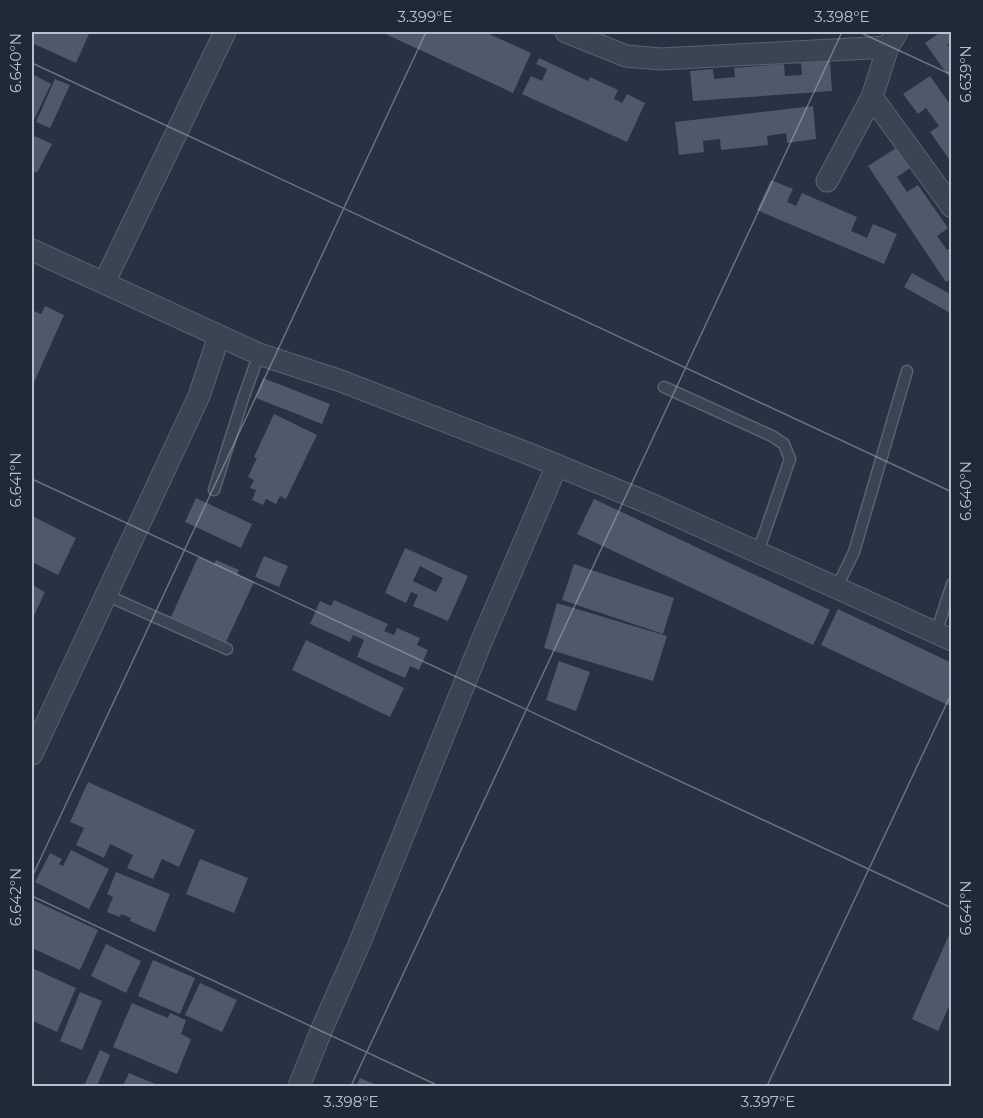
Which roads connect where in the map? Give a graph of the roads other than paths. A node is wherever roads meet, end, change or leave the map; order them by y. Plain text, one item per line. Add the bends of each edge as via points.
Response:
1 (225, 32) edge
2 (566, 32) edge
3 (892, 39) edge
4 (872, 97) junction
5 (826, 181) dead end
6 (951, 207) edge
7 (32, 250) edge
8 (104, 283) junction
9 (219, 336) junction
10 (259, 354) junction
11 (907, 371) dead end
12 (664, 387) dead end
13 (557, 465) junction
14 (214, 490) dead end
15 (758, 552) junction
16 (951, 584) edge
17 (837, 587) junction
18 (106, 596) junction
19 (944, 636) edge
20 (227, 649) dead end
21 (32, 754) edge
22 (299, 1086) edge

1 - 8 street
2 - 3 street via 626,56 661,59
3 - 4 street
4 - 5 street
4 - 6 street
7 - 8 street
8 - 9 street
9 - 10 street
9 - 18 street via 199,396
10 - 13 street via 341,381
10 - 14 lane
11 - 17 lane via 854,552
12 - 15 lane via 784,444 790,459
13 - 15 street
13 - 22 street
15 - 17 street
16 - 19 lane
17 - 19 street
18 - 20 lane
18 - 21 street

